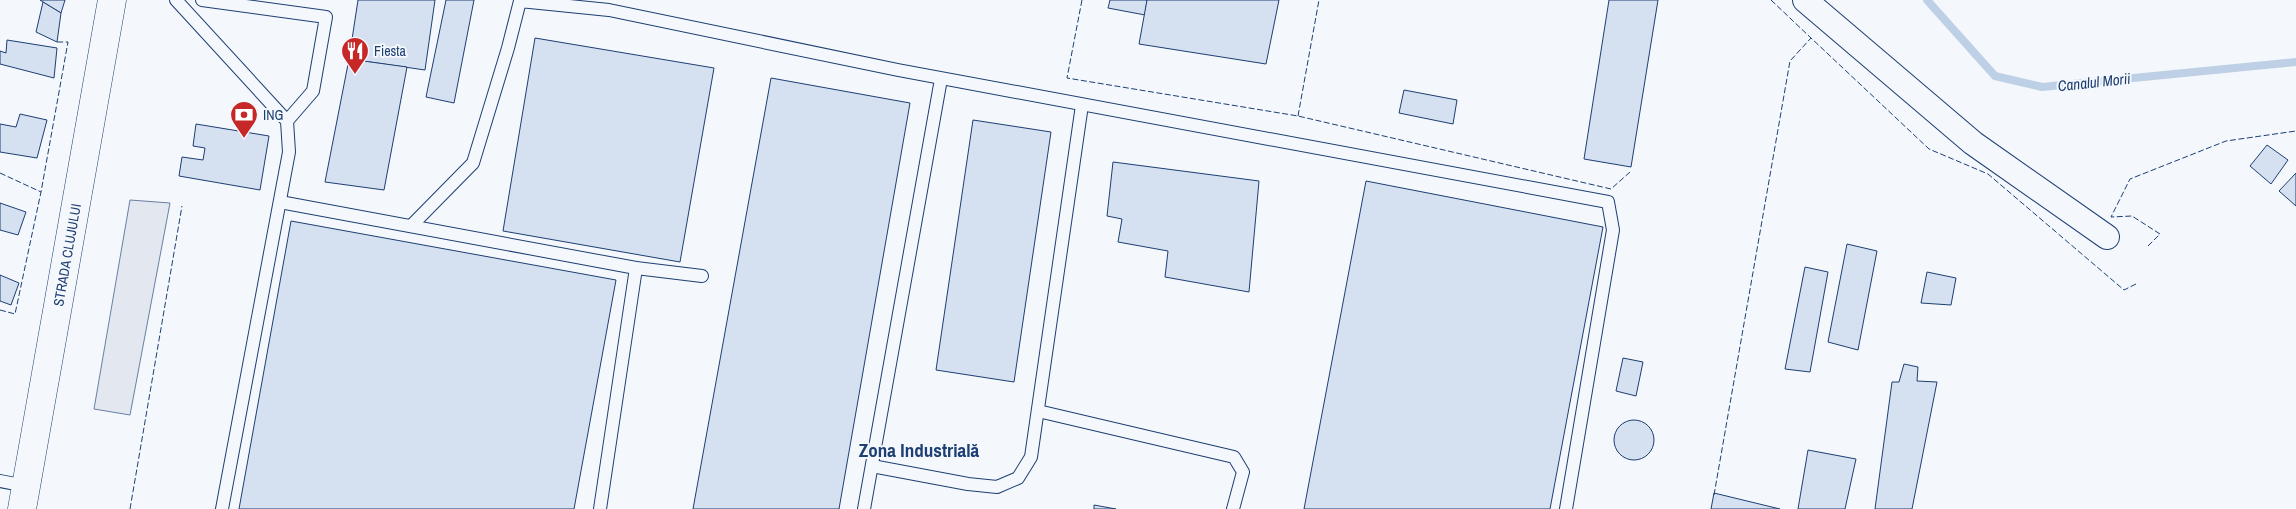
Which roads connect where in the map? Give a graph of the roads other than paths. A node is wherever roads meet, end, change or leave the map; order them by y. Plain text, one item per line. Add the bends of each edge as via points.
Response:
1 (112, 0) edge
2 (176, 0) edge
3 (202, 0) edge
4 (1805, 0) edge
5 (520, 1) edge
6 (941, 79) junction
7 (1082, 105) junction
8 (288, 121) junction
9 (280, 202) junction
10 (411, 226) junction
11 (2107, 237) dead end
12 (636, 268) junction
13 (702, 276) dead end
14 (1038, 411) junction
15 (872, 466) junction
16 (16, 492) edge
17 (222, 509) edge
18 (600, 509) edge
19 (864, 509) edge
20 (1233, 509) edge
21 (1566, 509) edge

1 - 16 main road, STRADA CLUJULUI
2 - 8 lane
3 - 8 lane via 326,16 313,91
4 - 11 street via 1973,143
5 - 6 lane via 609,10
5 - 10 lane via 473,164
6 - 7 lane
6 - 15 lane
7 - 14 lane
7 - 21 lane via 1608,202 1613,230
8 - 9 lane via 289,152
9 - 10 lane
9 - 17 lane
10 - 12 lane
12 - 13 lane
12 - 18 lane
14 - 15 lane via 1031,457 1018,478 997,487
14 - 20 lane via 1234,457 1242,472
15 - 19 lane

